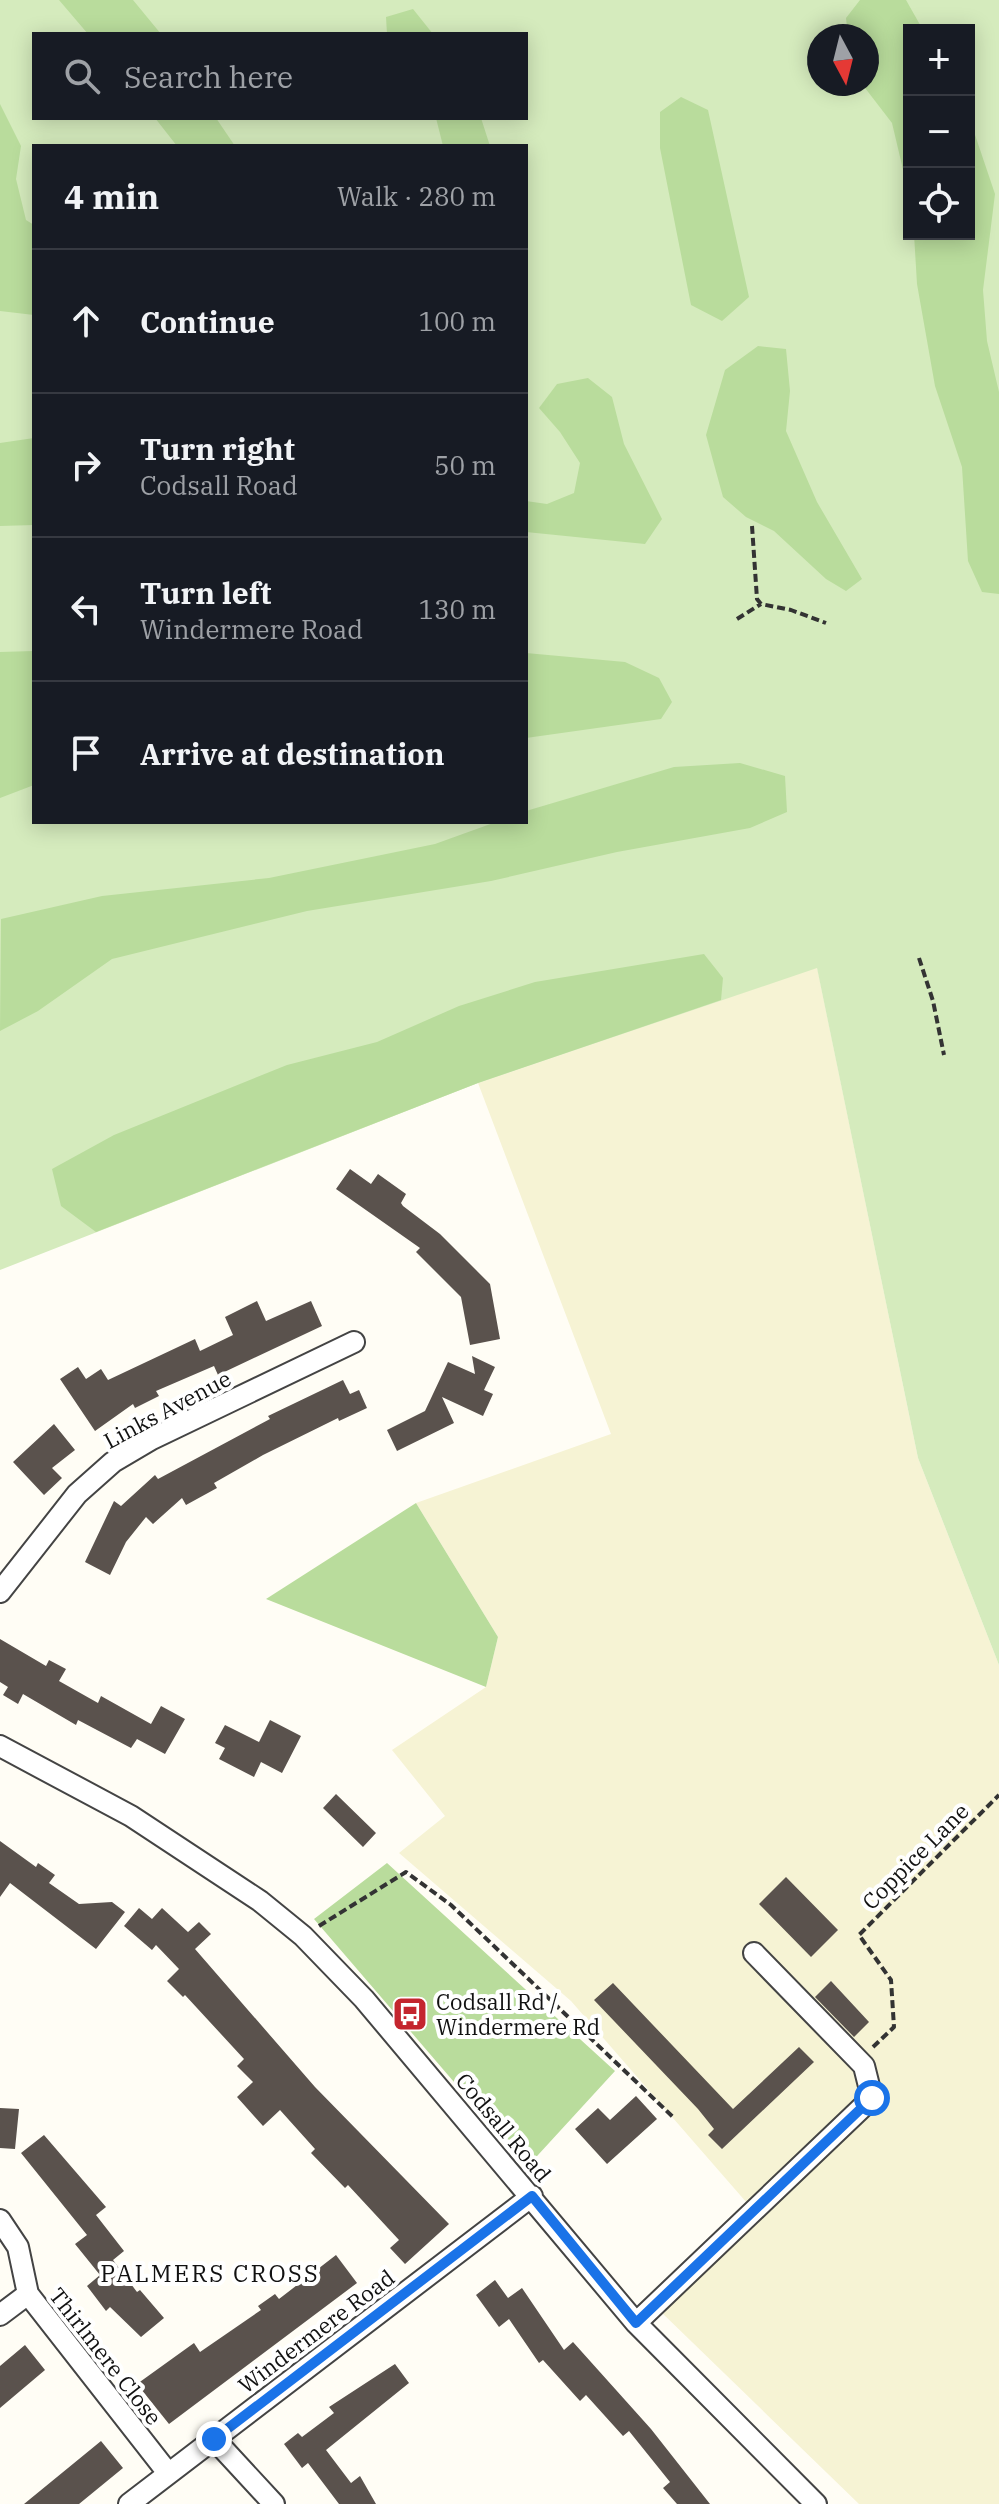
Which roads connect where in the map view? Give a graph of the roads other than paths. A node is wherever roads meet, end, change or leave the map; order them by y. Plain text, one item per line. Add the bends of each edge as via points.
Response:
1 (354, 1342) dead end
2 (0, 1592) edge
3 (0, 1746) edge
4 (754, 1953) dead end
5 (532, 2196) junction
6 (0, 2220) edge
7 (28, 2294) junction
8 (0, 2315) edge
9 (636, 2323) junction
10 (214, 2439) junction
11 (168, 2473) junction
12 (129, 2504) edge
13 (274, 2504) edge
14 (816, 2504) edge

1 - 2 street, Links Avenue via 113,1462 77,1494
3 - 5 street, Codsall Road via 131,1816 260,1901 303,1936 364,1999
4 - 9 street via 864,2066 872,2098
5 - 9 street, Codsall Road
5 - 10 street, Windermere Road
6 - 7 street, Thirlmere Close via 18,2247
7 - 8 street
7 - 11 street, Thirlmere Close
9 - 14 street, Codsall Road
10 - 11 street, Windermere Road
10 - 13 street
11 - 12 street, Windermere Road

